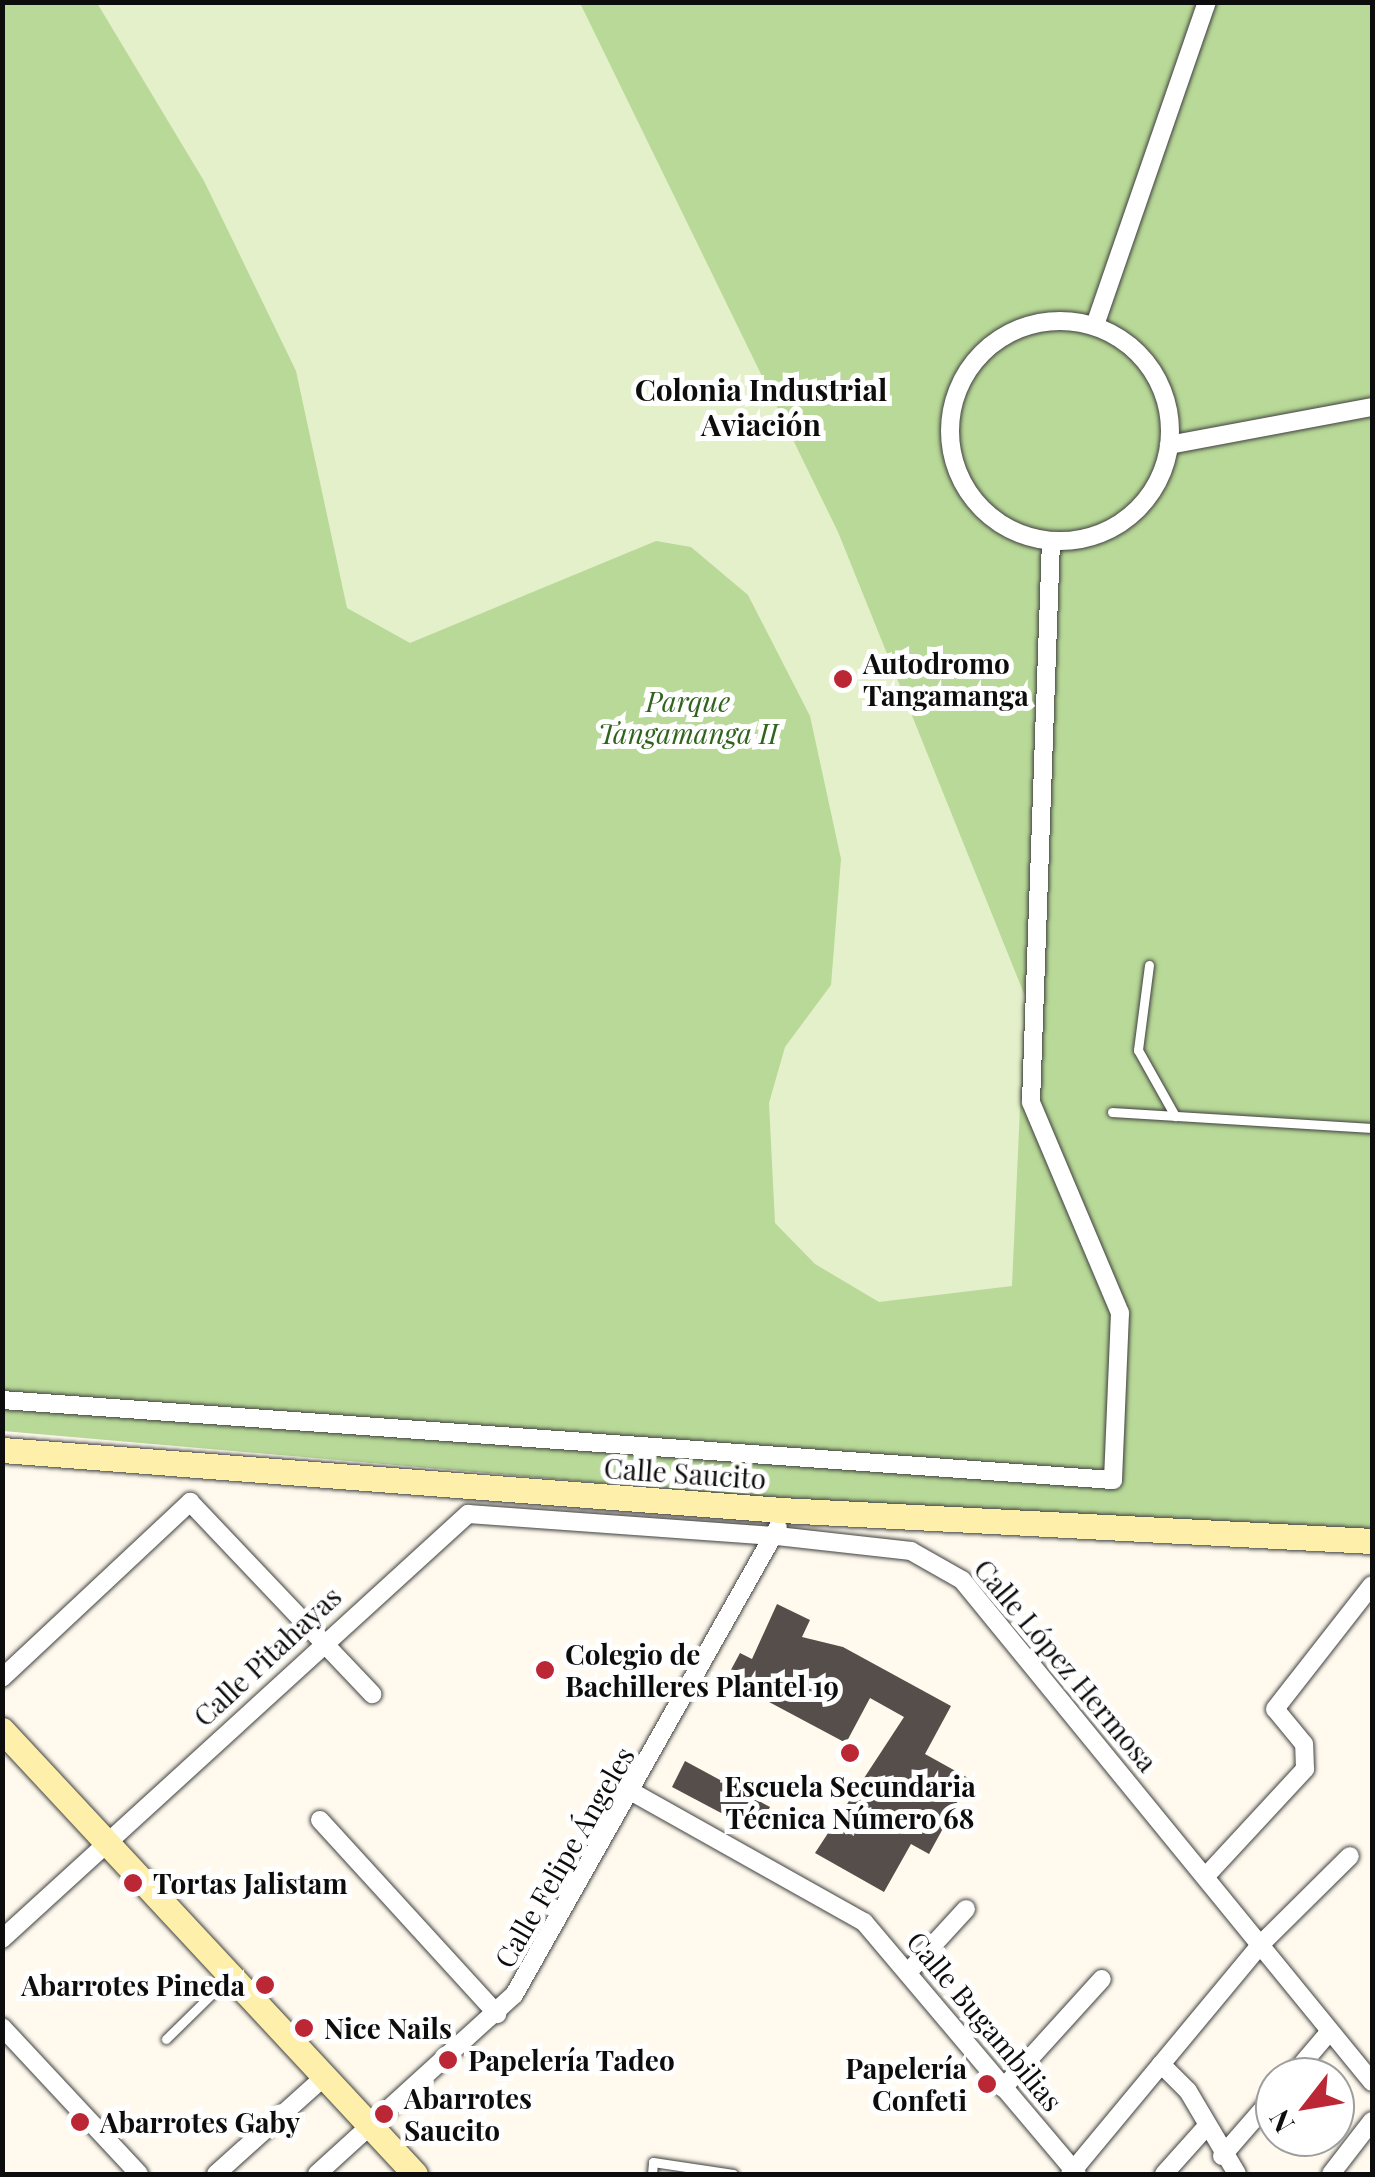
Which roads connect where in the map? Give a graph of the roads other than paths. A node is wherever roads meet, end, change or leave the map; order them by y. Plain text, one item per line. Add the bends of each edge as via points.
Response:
1 (1208, 2) edge
2 (1095, 325) junction
3 (1372, 407) edge
4 (1170, 445) junction
5 (1051, 541) junction
6 (1149, 965) dead end
7 (1112, 1112) dead end
8 (1175, 1116) junction
9 (1372, 1128) edge
10 (2, 1400) edge
11 (2, 1450) edge
12 (780, 1510) junction
13 (468, 1514) joint
14 (777, 1536) junction
15 (1370, 1545) edge
16 (1372, 1586) edge
17 (321, 1640) junction
18 (2, 1678) edge
19 (372, 1694) dead end
20 (2, 1730) edge
21 (634, 1792) junction
22 (320, 1820) dead end
23 (106, 1843) junction
24 (1350, 1856) dead end
25 (1206, 1876) junction
26 (966, 1908) dead end
27 (2, 1938) edge
28 (1261, 1944) junction
29 (912, 1968) junction
30 (230, 1976) junction
31 (1102, 1979) dead end
32 (497, 2014) junction
33 (2, 2027) edge
34 (1330, 2031) junction
35 (166, 2039) dead end
36 (1308, 2057) edge
37 (1161, 2064) junction
38 (324, 2077) junction
39 (1372, 2082) edge
40 (1004, 2088) junction
41 (1255, 2118) edge
42 (1372, 2121) edge
43 (370, 2126) junction
44 (1208, 2126) junction
45 (1222, 2156) junction
46 (1074, 2173) edge
47 (139, 2174) edge
48 (216, 2174) edge
49 (317, 2174) edge
50 (416, 2174) edge
51 (652, 2174) edge
52 (732, 2174) edge
53 (1164, 2174) edge
54 (1236, 2174) edge
55 (1330, 2174) edge

1 - 2 street
2 - 4 street via 1140,355 1158,382
2 - 5 street via 1054,320 995,341 957,390 950,424 968,491 991,517
3 - 4 street
4 - 5 street via 1134,513 1095,535
5 - 10 street via 1031,1102 1120,1313 1113,1480
6 - 8 lane via 1138,1050
7 - 8 lane
8 - 9 lane
11 - 12 street, Calle Saucito
12 - 14 street, Calle Felipe Ángeles
12 - 15 street, Calle Saucito
13 - 14 street, Calle López Hermosa
13 - 17 street, Calle Pitahayas
14 - 21 street, Calle Felipe Ángeles
14 - 25 street, Calle López Hermosa via 938,1560
16 - 25 street via 1275,1709 1304,1744 1305,1769
17 - 18 street via 190,1502
17 - 19 street
17 - 23 street, Calle Pitahayas
20 - 23 street
21 - 29 street, Calle Bugambilias via 864,1922
21 - 32 street, Calle Felipe Ángeles
22 - 32 street
23 - 27 street, Calle Pitahayas
23 - 30 street
24 - 28 street
25 - 28 street, Calle López Hermosa
26 - 29 street
28 - 34 street, Calle López Hermosa
28 - 37 street
29 - 40 street, Calle Bugambilias
30 - 35 lane
30 - 38 street
31 - 40 street
32 - 43 street, Calle Felipe Ángeles
33 - 47 street
34 - 36 street
34 - 39 street, Calle López Hermosa
37 - 44 street
37 - 46 street
38 - 43 street
38 - 48 street
40 - 46 street, Calle Bugambilias
41 - 45 street
42 - 55 street
43 - 49 street, Calle Felipe Ángeles
43 - 50 street
44 - 45 street
44 - 53 street
45 - 54 street
51 - 52 lane via 653,2162

